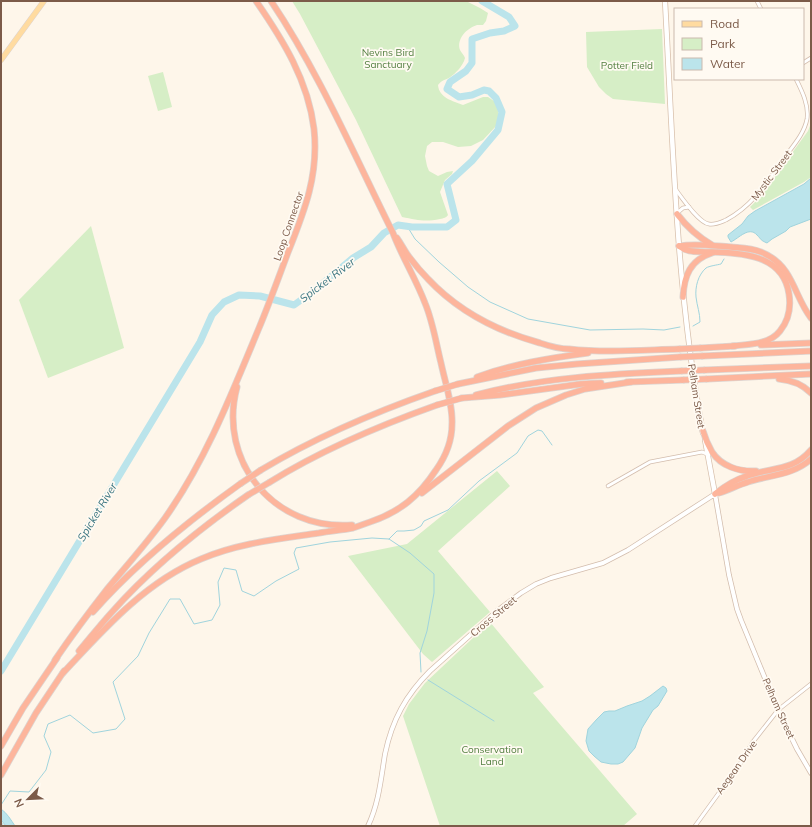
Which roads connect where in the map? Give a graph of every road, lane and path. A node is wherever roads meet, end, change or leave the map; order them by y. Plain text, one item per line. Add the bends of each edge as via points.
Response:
1 (44, 1) edge
2 (253, 1) edge
3 (256, 1) edge
4 (271, 1) edge
5 (665, 1) edge
6 (273, 27) junction
7 (1, 60) edge
8 (796, 80) edge
9 (807, 108) junction
10 (811, 109) edge
11 (676, 189) junction
12 (689, 207) junction
13 (677, 214) junction
14 (393, 233) junction
15 (713, 245) junction
16 (679, 246) junction
17 (715, 252) junction
18 (683, 297) junction
19 (811, 318) edge
20 (811, 343) edge
21 (732, 346) junction
22 (606, 351) junction
23 (811, 351) edge
24 (811, 366) edge
25 (243, 367) junction
26 (811, 374) edge
27 (765, 377) junction
28 (631, 382) junction
29 (458, 384) junction
30 (811, 393) edge
31 (462, 398) junction
32 (703, 431) junction
33 (811, 450) edge
34 (707, 454) junction
35 (811, 459) edge
36 (764, 471) junction
37 (608, 486) dead end
38 (715, 494) junction
39 (408, 502) junction
40 (368, 522) junction
41 (55, 660) junction
42 (63, 673) junction
43 (811, 684) edge
44 (778, 710) junction
45 (1, 746) edge
46 (811, 773) edge
47 (1, 775) edge
48 (369, 826) edge
49 (695, 826) edge

1 - 7 main road
2 - 6 highway
3 - 6 highway, Loop Connector
4 - 14 highway via 304,54
5 - 11 main road, Pelham Street
6 - 25 highway, Loop Connector via 294,62 312,116 312,183 307,204
8 - 9 street, Mystic Street
9 - 10 street
9 - 12 street, Mystic Street via 802,132 762,190 747,206 728,219 711,224 702,221
11 - 12 street, Mystic Street
11 - 13 main road, Pelham Street
12 - 13 street via 683,208
13 - 15 highway via 692,232
13 - 16 main road, Pelham Street
14 - 22 highway via 414,264 432,283 464,310 481,320 511,334 545,344 568,349
14 - 39 highway via 428,312 452,419 451,439 444,457 426,484
15 - 16 highway
15 - 19 highway via 755,250 775,260 787,273
16 - 17 highway via 685,251
16 - 18 main road, Pelham Street
17 - 18 highway via 703,256 691,266 686,276
17 - 21 highway via 750,255 767,262 781,274 787,284 789,314 780,332 764,342
18 - 32 main road, Pelham Street via 695,391
20 - 21 highway
21 - 22 highway, bridge
22 - 29 highway via 527,363
23 - 29 highway, bridge via 570,364
24 - 31 highway, bridge via 608,374 558,379
25 - 40 highway via 234,401 234,432 242,461 256,485 280,507 306,520 338,525
25 - 41 highway via 213,435 181,494 149,539 77,627
26 - 27 highway
27 - 28 highway, bridge
27 - 30 highway via 792,381
28 - 31 highway via 581,384
28 - 39 highway via 585,389 536,408 508,426
29 - 41 highway, bridge via 352,423 304,446 240,484 146,558 115,588
31 - 42 highway, bridge via 365,432 314,457 248,495 213,520 145,578 99,626
32 - 34 main road, Pelham Street
32 - 36 highway via 712,452 726,465 747,471
33 - 36 highway via 794,464
34 - 37 street via 702,452 650,462
34 - 38 main road, Pelham Street
35 - 38 highway via 792,470
36 - 38 highway via 728,484
38 - 44 street, Pelham Street via 737,609
38 - 48 street, Cross Street via 613,558 598,565 551,578 521,593 430,671 408,696 394,722 386,750 377,803
39 - 40 highway via 388,515
40 - 42 highway via 355,528 232,548 188,564 159,582 126,609
41 - 45 highway
42 - 47 highway via 36,713
43 - 44 street, Aegean Drive
44 - 46 street, Pelham Street
44 - 49 street, Aegean Drive

